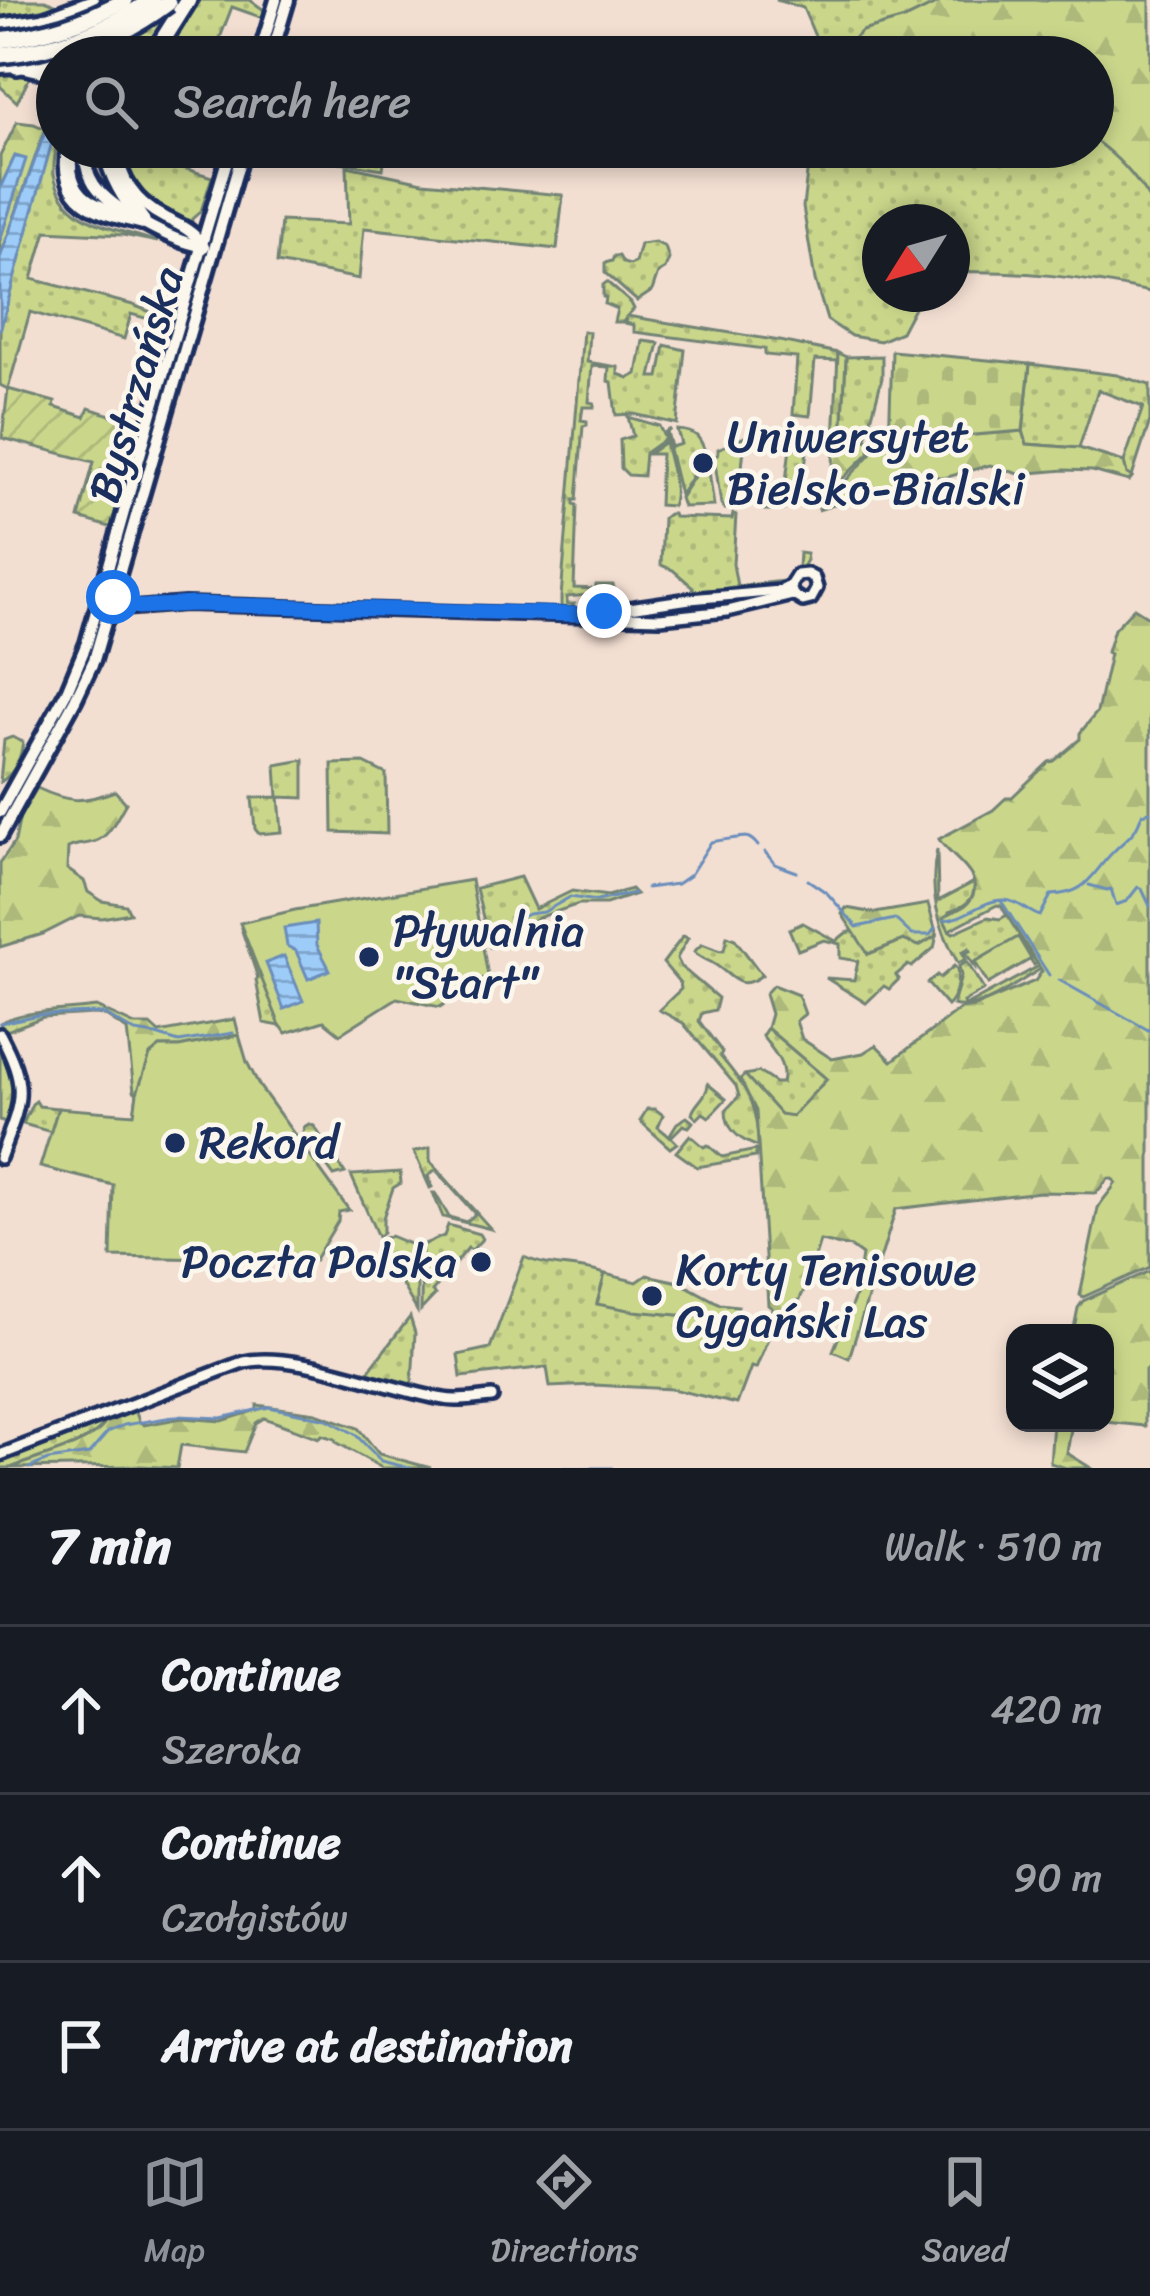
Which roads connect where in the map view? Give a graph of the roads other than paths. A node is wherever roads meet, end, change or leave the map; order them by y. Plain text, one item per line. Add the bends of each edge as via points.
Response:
1 (93, 0) edge
2 (125, 0) edge
3 (188, 0) edge
4 (276, 0) edge
5 (288, 0) edge
6 (164, 1) edge
7 (0, 25) edge
8 (83, 36) edge
9 (116, 36) edge
10 (117, 36) edge
11 (165, 36) edge
12 (265, 36) edge
13 (277, 36) edge
14 (0, 40) edge
15 (36, 48) edge
16 (0, 55) edge
17 (69, 168) edge
18 (87, 168) edge
19 (110, 168) edge
20 (119, 168) edge
21 (224, 168) edge
22 (236, 168) edge
23 (209, 218) junction
24 (142, 221) junction
25 (173, 222) junction
26 (207, 250) junction
27 (792, 591) dead end
28 (112, 602) junction
29 (0, 812) edge
30 (0, 836) edge
31 (0, 1034) edge
32 (0, 1158) edge
33 (492, 1397) dead end
34 (0, 1454) edge

1 - 7 main road
2 - 10 highway
2 - 14 highway, bridge via 59,29
3 - 11 highway
4 - 12 main road
5 - 13 main road
6 - 8 highway, bridge
6 - 9 highway, bridge
15 - 16 highway, bridge
17 - 24 highway via 81,198
18 - 24 main road via 97,188
19 - 24 highway
20 - 25 main road via 131,192
21 - 23 main road, Bystrzańska
22 - 26 main road, Bystrzańska
23 - 25 main road
23 - 26 main road, Bystrzańska
24 - 26 main road
25 - 26 main road
26 - 28 main road, Bystrzańska
27 - 28 street via 598,614
28 - 29 main road, Bystrzańska
28 - 30 main road, Bystrzańska via 84,684
31 - 32 street via 21,1086
33 - 34 street via 444,1399 254,1359

